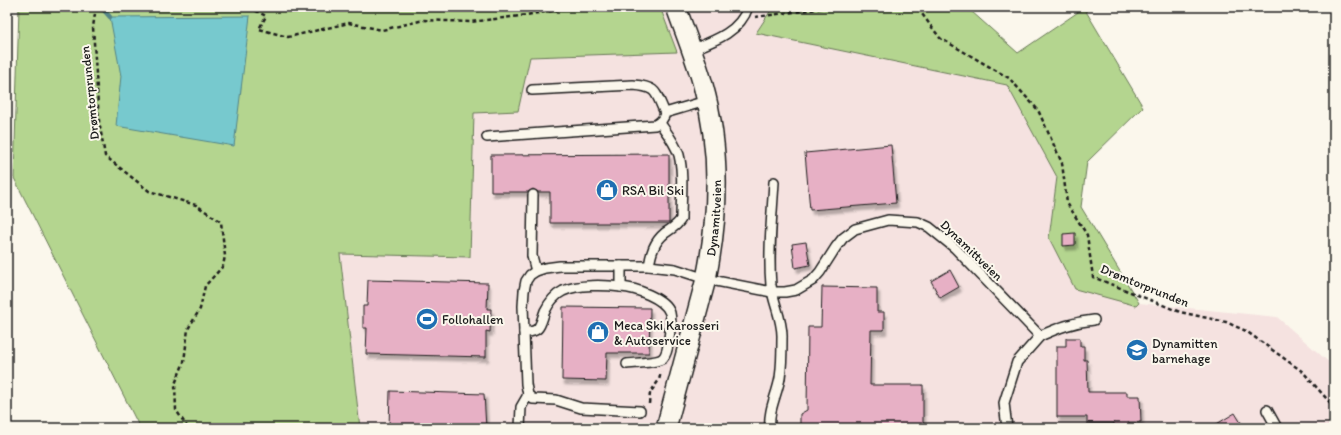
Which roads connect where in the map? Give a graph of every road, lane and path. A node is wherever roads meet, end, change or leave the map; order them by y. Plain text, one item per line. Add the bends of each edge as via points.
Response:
1 (96, 7) edge
2 (249, 7) edge
3 (575, 7) edge
4 (676, 7) edge
5 (748, 7) edge
6 (834, 7) edge
7 (911, 7) edge
8 (743, 18) junction
9 (691, 50) junction
10 (532, 90) dead end
11 (706, 101) junction
12 (665, 113) junction
13 (660, 123) junction
14 (487, 138) dead end
15 (774, 182) dead end
16 (533, 195) dead end
17 (621, 266) junction
18 (649, 266) junction
19 (536, 271) junction
20 (706, 280) junction
21 (620, 287) junction
22 (772, 292) junction
23 (1094, 320) dead end
24 (524, 332) junction
25 (1040, 336) junction
26 (663, 358) junction
27 (627, 364) dead end
28 (528, 396) junction
29 (649, 405) dead end
30 (1334, 406) edge
31 (1267, 410) dead end
32 (640, 411) dead end
33 (188, 428) edge
34 (520, 428) edge
35 (666, 428) edge
36 (770, 428) edge
37 (1008, 428) edge
38 (1277, 428) edge

1 - 33 path, Drømtorprunden via 92,27 99,121 106,156 149,191 196,205 221,222 225,256 223,266 205,286 200,309 188,329 184,362 175,384 176,410
2 - 3 path via 266,16 259,29 288,37 349,23 382,30 424,20 470,22
4 - 9 street, Dynamitveien
5 - 8 lane
6 - 8 path
7 - 30 path, Drømtorprunden via 919,10 940,38 1009,78 1038,110 1062,163 1067,203 1088,235 1093,277 1180,312 1226,322 1246,331 1303,372
8 - 9 lane via 727,34
9 - 11 street, Dynamitveien
10 - 12 lane via 644,86 654,90
11 - 12 lane
11 - 20 street, Dynamitveien via 714,142 717,184 714,234
12 - 13 lane
13 - 14 lane via 650,126
13 - 18 lane via 671,138 679,156 681,218 678,224 659,238
15 - 22 lane via 770,270
16 - 19 lane via 532,256
17 - 18 lane, Dynamittveien
17 - 19 lane, Dynamittveien via 560,266
17 - 21 lane
18 - 20 lane, Dynamittveien via 675,269
19 - 24 lane via 526,282
20 - 22 lane, Dynamittveien
20 - 35 street, Dynamitveien
21 - 24 lane via 581,287 563,291 552,300 541,325 532,332
21 - 26 lane via 634,289 666,306 671,323
22 - 25 lane, Dynamittveien via 796,290 813,280 843,238 855,229 888,220 918,222 929,227 955,248
22 - 36 lane via 782,336 780,378 772,405
23 - 25 lane via 1076,322
24 - 28 lane
25 - 37 lane via 1017,362 1004,403
26 - 27 lane via 659,361
26 - 29 path via 661,374 650,393
28 - 32 lane via 533,399 556,400 581,408
28 - 34 lane via 521,407
31 - 38 lane

